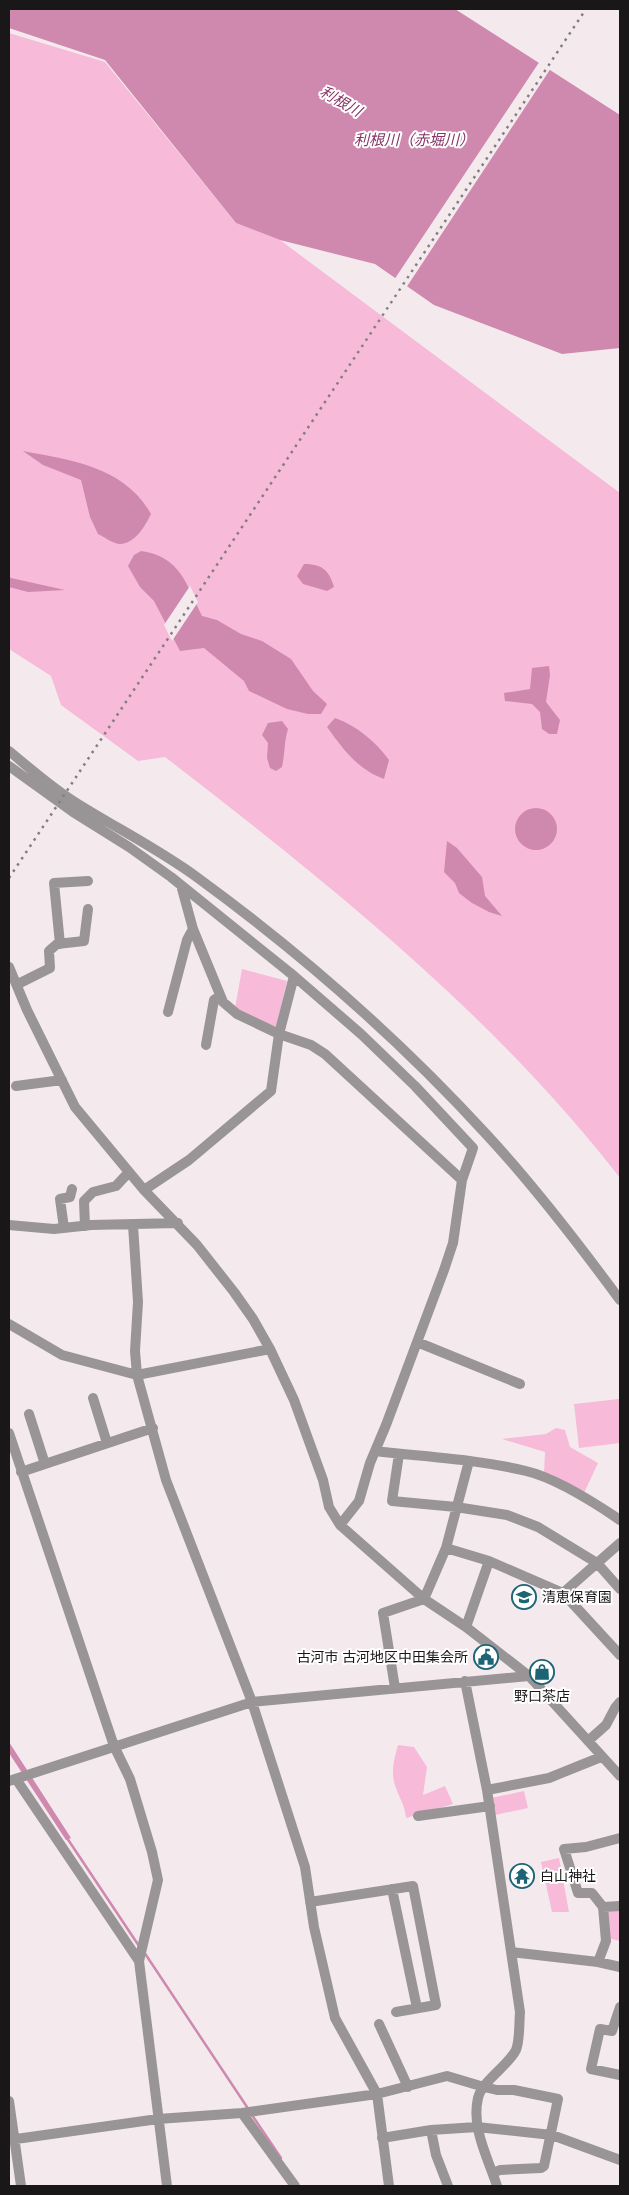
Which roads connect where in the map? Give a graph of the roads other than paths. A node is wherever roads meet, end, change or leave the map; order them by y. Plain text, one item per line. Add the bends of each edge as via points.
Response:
1 (9, 751) edge
2 (9, 766) edge
3 (88, 881) dead end
4 (181, 885) junction
5 (88, 909) dead end
6 (193, 929) junction
7 (60, 944) junction
8 (9, 967) edge
9 (294, 976) junction
10 (18, 984) junction
11 (220, 996) junction
12 (168, 1012) dead end
13 (279, 1034) junction
14 (206, 1045) dead end
15 (62, 1080) junction
16 (16, 1086) dead end
17 (129, 1172) junction
18 (462, 1180) junction
19 (72, 1189) dead end
20 (144, 1190) junction
21 (178, 1223) junction
22 (9, 1225) edge
23 (133, 1225) junction
24 (85, 1226) junction
25 (64, 1228) junction
26 (620, 1300) edge
27 (9, 1324) edge
28 (417, 1342) junction
29 (270, 1348) junction
30 (137, 1375) junction
31 (520, 1384) dead end
32 (93, 1398) dead end
33 (29, 1414) dead end
34 (153, 1428) junction
35 (9, 1433) edge
36 (107, 1443) junction
37 (375, 1451) junction
38 (399, 1454) junction
39 (468, 1461) junction
40 (45, 1464) junction
41 (22, 1472) junction
42 (456, 1507) junction
43 (620, 1520) edge
44 (340, 1525) junction
45 (620, 1543) edge
46 (446, 1548) junction
47 (489, 1561) junction
48 (597, 1563) junction
49 (620, 1589) edge
50 (563, 1593) junction
51 (424, 1599) junction
52 (466, 1626) junction
53 (620, 1655) edge
54 (529, 1676) junction
55 (465, 1681) junction
56 (395, 1688) junction
57 (252, 1702) junction
58 (620, 1702) edge
59 (588, 1741) junction
60 (114, 1746) junction
61 (602, 1757) junction
62 (620, 1776) edge
63 (12, 1780) edge
64 (487, 1790) junction
65 (490, 1806) junction
66 (418, 1816) dead end
67 (620, 1838) edge
68 (392, 1889) junction
69 (310, 1902) junction
70 (620, 1906) edge
71 (603, 1907) junction
72 (511, 1952) junction
73 (139, 1961) junction
74 (598, 1962) junction
75 (620, 1967) edge
76 (620, 2007) edge
77 (417, 2008) junction
78 (396, 2012) dead end
79 (380, 2024) dead end
80 (620, 2075) edge
81 (408, 2087) junction
82 (484, 2087) junction
83 (377, 2094) junction
84 (9, 2101) edge
85 (242, 2113) junction
86 (158, 2119) junction
87 (477, 2127) junction
88 (431, 2130) junction
89 (552, 2135) junction
90 (382, 2138) junction
91 (11, 2140) edge
92 (620, 2160) edge
93 (493, 2173) junction
94 (21, 2186) edge
95 (167, 2186) edge
96 (295, 2186) edge
97 (389, 2186) edge
98 (448, 2186) edge
99 (497, 2186) edge

1 - 26 street via 53,788 198,877 301,957 414,1060 487,1134
2 - 4 street
3 - 7 street via 54,883
4 - 6 street
4 - 9 street
5 - 7 street via 84,940
6 - 11 street
6 - 12 street via 187,940
7 - 10 street via 49,951 50,968
8 - 10 street
9 - 13 street
9 - 18 street via 361,1034 474,1148
10 - 15 street via 27,1010
11 - 13 street via 237,1014
11 - 14 street via 214,1000
13 - 18 street via 311,1045 325,1054
13 - 20 street via 270,1091 189,1160
15 - 16 street
15 - 17 street via 75,1107
17 - 20 street
17 - 24 street via 116,1186 93,1192 84,1201
18 - 28 street via 453,1243
19 - 25 street via 70,1198 60,1199
20 - 21 street
21 - 23 street
21 - 29 street via 234,1292
22 - 25 street
23 - 24 street
23 - 30 street via 138,1302
24 - 25 street
27 - 30 street via 62,1355
28 - 31 street
28 - 37 street
29 - 30 street
29 - 44 street via 294,1400 323,1480 329,1507
30 - 34 street
32 - 36 street
33 - 40 street
34 - 36 street
34 - 57 street via 166,1480
35 - 41 street
36 - 40 street
37 - 38 street
37 - 44 street via 359,1501
38 - 39 street
38 - 42 street via 392,1501
39 - 42 street
39 - 43 street via 528,1471 563,1486
40 - 41 street
41 - 60 street
42 - 46 street
42 - 48 street via 508,1515 538,1527
44 - 51 street
45 - 48 street
46 - 47 street
46 - 51 street
47 - 50 street
47 - 52 street
48 - 49 street
48 - 50 street
50 - 53 street
51 - 52 street
51 - 56 street via 384,1612
52 - 54 street
54 - 55 street
54 - 59 street
55 - 56 street
55 - 64 street
56 - 57 street
57 - 60 street
57 - 69 street via 306,1867
58 - 59 street via 606,1725
59 - 61 street
60 - 63 street
60 - 73 street via 130,1779 158,1880
61 - 62 street
61 - 64 street via 549,1778
63 - 73 street
64 - 65 street
65 - 66 street
65 - 72 street
67 - 71 street via 564,1849 578,1893 592,1893
68 - 69 street
68 - 77 street
68 - 77 street via 413,1886 436,2005
69 - 83 street via 335,2018
70 - 71 street
71 - 74 street via 606,1942
72 - 74 street
72 - 82 street via 520,2012 516,2049
73 - 86 street
74 - 75 street
76 - 80 street via 612,2031 600,2029 591,2069
77 - 78 street
79 - 81 street
81 - 82 street via 447,2076
81 - 83 street
82 - 87 street via 478,2097
82 - 89 street via 558,2099
83 - 85 street
83 - 90 street
84 - 91 street
85 - 86 street
85 - 96 street
86 - 91 street
86 - 95 street
87 - 88 street
87 - 89 street
87 - 93 street
88 - 90 street
88 - 98 street via 436,2156
89 - 92 street
89 - 93 street via 541,2168
90 - 97 street
91 - 94 street
93 - 99 street

